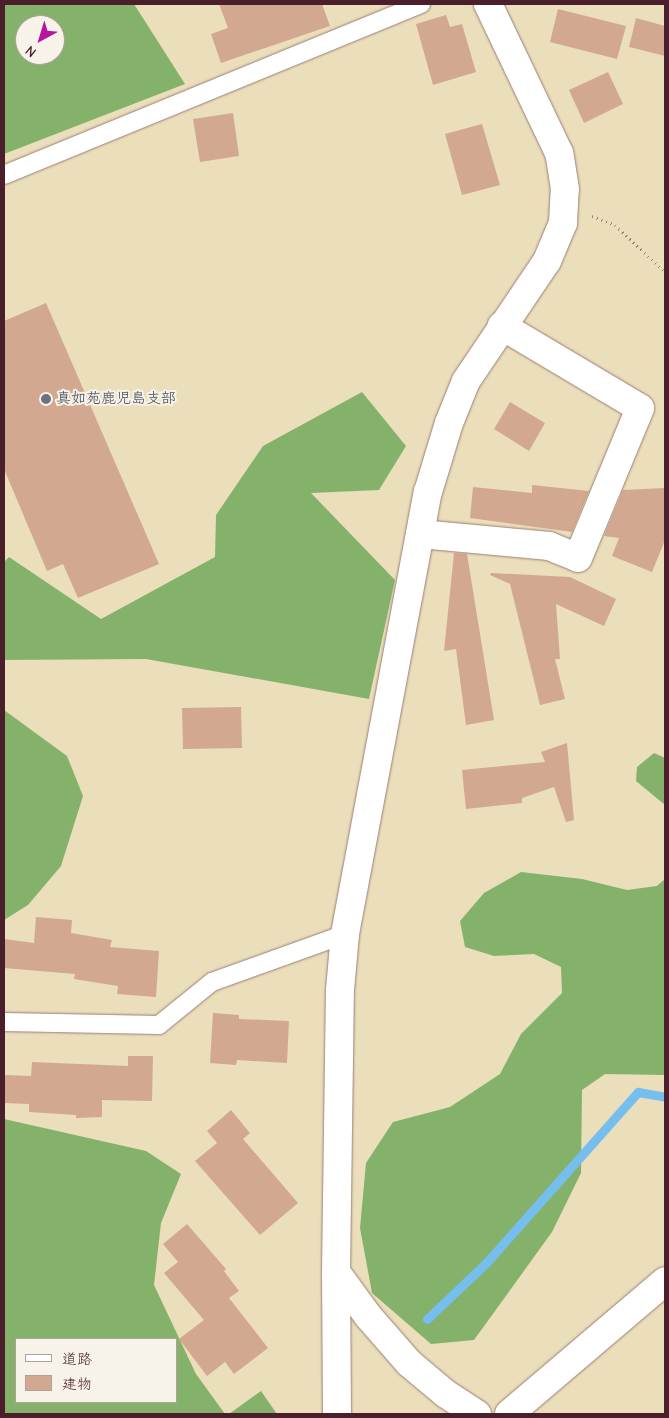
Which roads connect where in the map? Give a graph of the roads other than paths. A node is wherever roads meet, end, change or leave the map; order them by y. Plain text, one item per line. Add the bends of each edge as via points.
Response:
1 (421, 4) edge
2 (488, 4) edge
3 (4, 176) edge
4 (502, 326) junction
5 (420, 534) junction
6 (345, 934) junction
7 (4, 1022) edge
8 (336, 1272) junction
9 (665, 1281) edge
10 (337, 1414) edge
11 (477, 1414) edge
12 (509, 1414) edge

1 - 3 lane
2 - 4 street via 559,153 566,189 563,223 547,261
4 - 5 street via 466,381 449,423 428,492
4 - 5 street via 640,408 578,558 549,546
5 - 6 street
6 - 7 lane via 212,982 159,1025
6 - 8 street via 340,990
8 - 10 street
8 - 11 street via 368,1316 409,1363 446,1394
9 - 12 street

